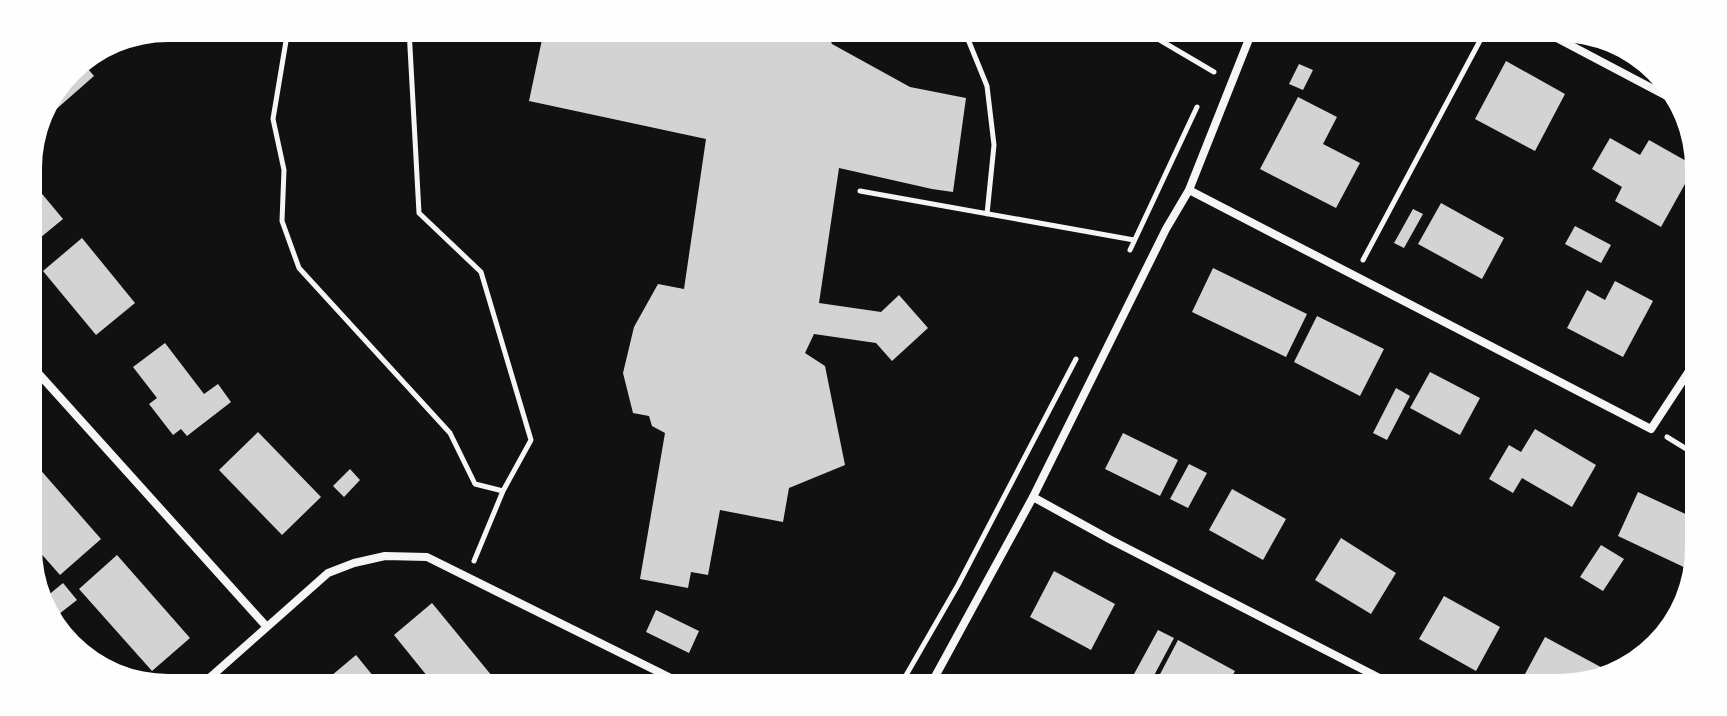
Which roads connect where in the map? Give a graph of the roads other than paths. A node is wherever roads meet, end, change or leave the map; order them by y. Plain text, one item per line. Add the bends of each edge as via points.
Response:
1 (1248, 42) edge
2 (1565, 42) edge
3 (1660, 92) edge
4 (1189, 190) junction
5 (42, 377) edge
6 (1685, 377) edge
7 (1033, 497) junction
8 (266, 626) junction
9 (214, 674) edge
10 (663, 674) edge
11 (936, 674) edge
12 (1372, 674) edge

1 - 4 street
2 - 3 street
4 - 6 street via 1651,429
4 - 7 street
5 - 8 street
7 - 11 street
7 - 12 street
8 - 9 street
8 - 10 street via 328,573 385,556 427,557

